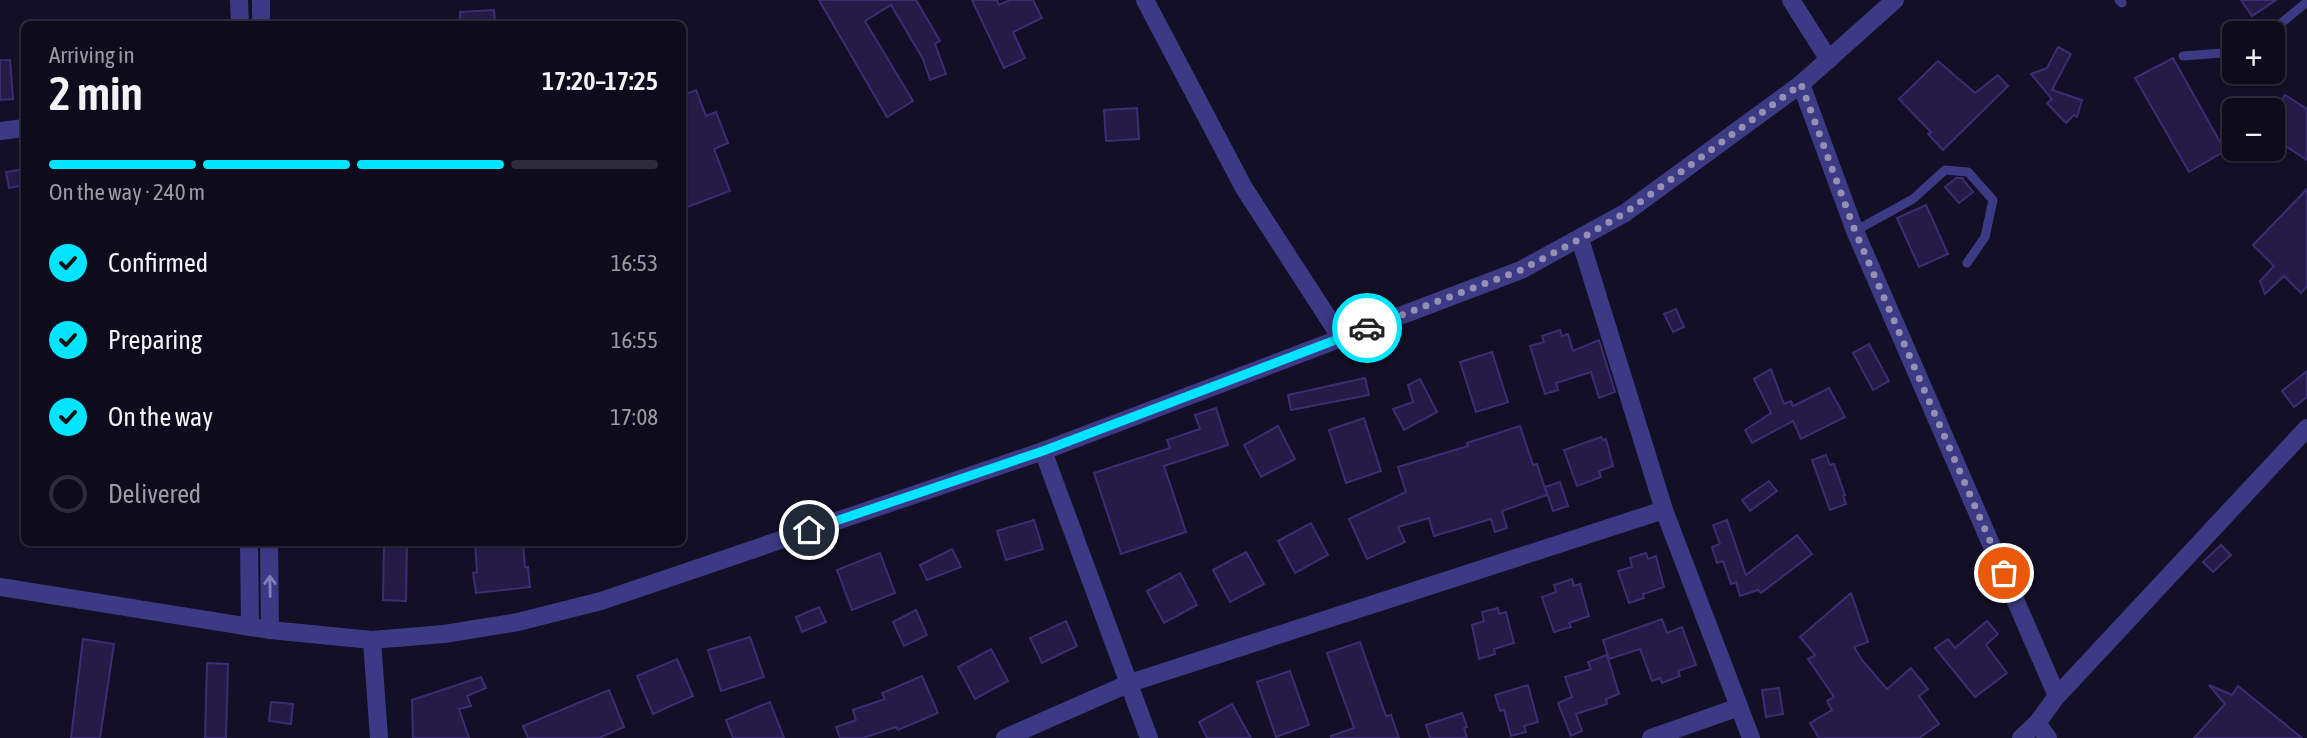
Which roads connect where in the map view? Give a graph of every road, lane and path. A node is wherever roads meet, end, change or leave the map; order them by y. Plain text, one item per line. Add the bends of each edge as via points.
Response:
1 (239, 0) edge
2 (261, 0) edge
3 (1145, 0) edge
4 (1791, 0) edge
5 (1895, 0) edge
6 (2307, 2) edge
7 (240, 21) edge
8 (261, 21) edge
9 (2284, 21) edge
10 (2222, 53) edge
11 (2183, 56) dead end
12 (1829, 60) junction
13 (1801, 84) junction
14 (21, 128) edge
15 (0, 131) edge
16 (1855, 231) junction
17 (1580, 239) junction
18 (1966, 263) dead end
19 (1341, 338) junction
20 (2307, 428) edge
21 (1043, 451) junction
22 (1664, 510) junction
23 (249, 546) edge
24 (269, 546) edge
25 (0, 587) edge
26 (250, 626) junction
27 (270, 630) junction
28 (372, 640) junction
29 (1130, 683) junction
30 (2057, 696) junction
31 (1739, 707) junction
32 (2042, 731) edge
33 (379, 738) edge
34 (1005, 738) edge
35 (1149, 738) edge
36 (1651, 738) edge
37 (1751, 738) edge
38 (2021, 738) edge

1 - 7 street
2 - 8 street
3 - 19 street via 1244,188
4 - 12 street
5 - 12 street
6 - 9 lane
10 - 11 lane
12 - 13 street
13 - 16 street
13 - 17 street via 1625,213
14 - 15 street
16 - 18 lane via 1913,199 1945,170 1968,172 1993,201 1985,237
16 - 30 street
17 - 19 street via 1521,270
17 - 22 street
19 - 21 street
20 - 30 street
21 - 28 street via 601,601 518,622
21 - 29 street
22 - 29 street
22 - 31 street
23 - 26 street
27 -> 24 street
25 - 26 street
26 - 27 street
27 - 28 street
28 - 33 street
29 - 34 street
29 - 35 street
30 - 32 street
31 - 36 street
31 - 37 street
32 - 38 street

